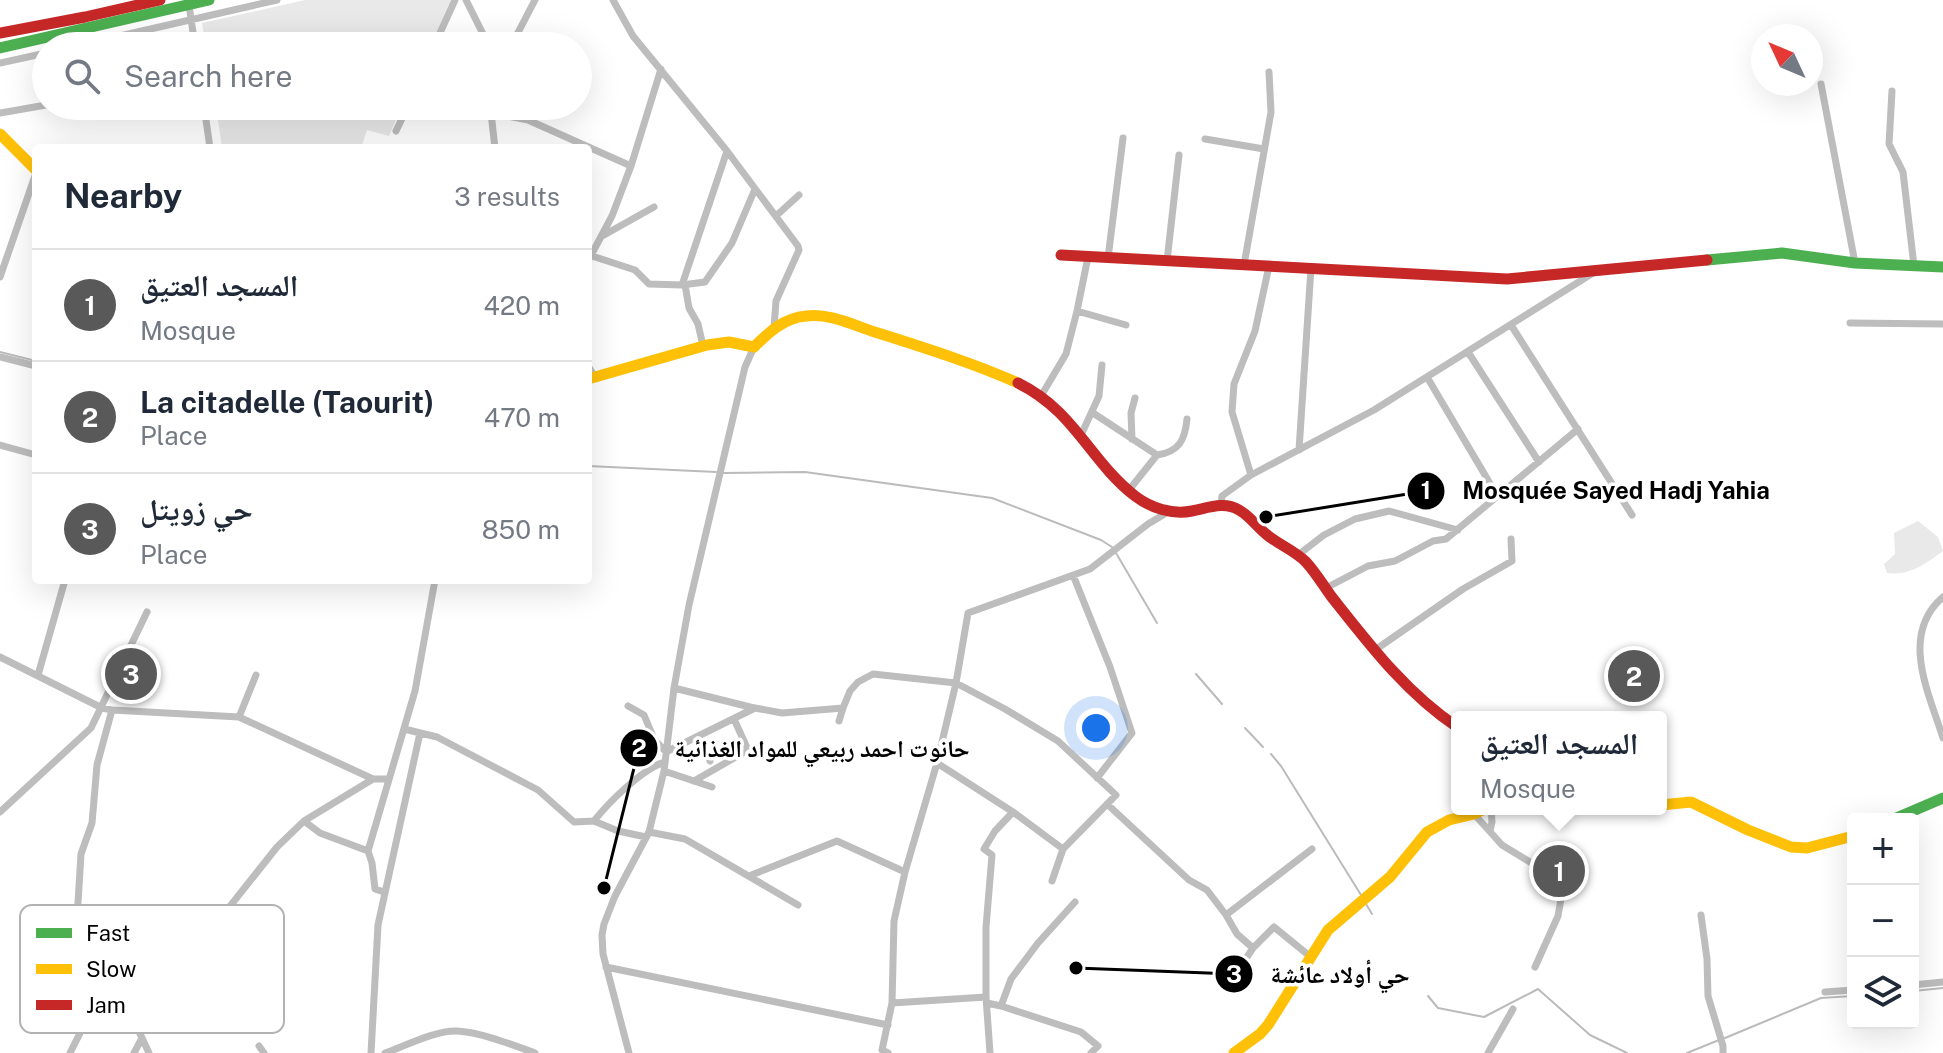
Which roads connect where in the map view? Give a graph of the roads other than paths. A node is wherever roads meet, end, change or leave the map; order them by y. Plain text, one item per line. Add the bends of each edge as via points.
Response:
1 (160, 0) edge
2 (209, 0) edge
3 (277, 0) edge
4 (455, 0) edge
5 (466, 0) edge
6 (535, 0) edge
7 (613, 0) edge
8 (189, 5) junction
9 (192, 20) junction
10 (70, 32) edge
11 (138, 32) edge
12 (193, 32) edge
13 (440, 32) edge
14 (482, 32) edge
15 (518, 32) edge
16 (0, 33) edge
17 (32, 41) edge
18 (0, 48) edge
19 (32, 56) edge
20 (0, 63) edge
21 (661, 69) junction
22 (1269, 72) dead end
23 (1892, 91) dead end
24 (1823, 95) edge
25 (32, 107) edge
26 (0, 113) edge
27 (206, 120) edge
28 (401, 120) edge
29 (493, 120) edge
30 (528, 120) edge
31 (396, 131) dead end
32 (0, 134) edge
33 (1123, 138) dead end
34 (1205, 139) dead end
35 (209, 144) edge
36 (495, 144) edge
37 (582, 144) edge
38 (592, 149) edge
39 (1264, 149) junction
40 (727, 151) junction
41 (1179, 155) dead end
42 (631, 166) junction
43 (32, 167) edge
44 (32, 183) edge
45 (755, 189) junction
46 (799, 195) dead end
47 (654, 207) dead end
48 (777, 215) junction
49 (602, 236) junction
50 (592, 254) edge
51 (1061, 255) dead end
52 (1088, 257) junction
53 (1108, 258) junction
54 (592, 259) edge
55 (1167, 261) junction
56 (1855, 263) junction
57 (1244, 265) junction
58 (1269, 266) junction
59 (1914, 266) junction
60 (1943, 267) edge
61 (1311, 268) junction
62 (1599, 270) junction
63 (0, 277) edge
64 (684, 285) junction
65 (1077, 311) junction
66 (1850, 323) dead end
67 (1943, 324) edge
68 (1126, 325) dead end
69 (1511, 325) junction
70 (774, 327) junction
71 (703, 346) junction
72 (754, 347) junction
73 (1468, 352) junction
74 (0, 357) edge
75 (32, 365) edge
76 (1102, 365) dead end
77 (1427, 377) junction
78 (592, 378) edge
79 (1041, 396) junction
80 (1135, 398) dead end
81 (1093, 413) junction
82 (1187, 419) dead end
83 (1578, 429) junction
84 (1082, 433) junction
85 (1132, 439) junction
86 (0, 445) edge
87 (1299, 450) junction
88 (32, 454) edge
89 (1157, 455) junction
90 (1539, 462) junction
91 (1251, 475) junction
92 (1129, 490) junction
93 (1498, 497) junction
94 (1221, 505) junction
95 (1168, 512) junction
96 (1632, 515) dead end
97 (1458, 530) junction
98 (1511, 539) dead end
99 (1298, 555) junction
100 (1073, 575) junction
101 (64, 584) edge
102 (434, 584) edge
103 (1326, 588) junction
104 (1942, 600) edge
105 (147, 612) dead end
106 (1375, 650) junction
107 (0, 657) edge
108 (38, 675) junction
109 (256, 675) dead end
110 (956, 683) junction
111 (674, 688) junction
112 (628, 706) dead end
113 (102, 708) junction
114 (755, 708) junction
115 (843, 708) junction
116 (112, 710) junction
117 (239, 717) junction
118 (734, 719) junction
119 (839, 721) dead end
120 (1451, 723) edge
121 (404, 729) junction
122 (420, 733) junction
123 (698, 737) junction
124 (1943, 738) edge
125 (666, 752) junction
126 (710, 761) dead end
127 (937, 763) junction
128 (664, 766) junction
129 (1097, 778) junction
130 (373, 779) junction
131 (388, 779) junction
132 (694, 781) junction
133 (712, 787) dead end
134 (1943, 798) edge
135 (1107, 804) junction
136 (1667, 804) edge
137 (0, 812) edge
138 (1013, 812) junction
139 (1908, 813) edge
140 (1468, 815) edge
141 (1481, 815) edge
142 (1491, 815) edge
143 (304, 821) junction
144 (594, 821) junction
145 (1490, 831) junction
146 (648, 834) junction
147 (1847, 838) edge
148 (1063, 849) junction
149 (1312, 849) dead end
150 (368, 851) junction
151 (905, 872) junction
152 (749, 876) junction
153 (1052, 881) dead end
154 (384, 892) junction
155 (1075, 902) dead end
156 (78, 905) edge
157 (231, 905) edge
158 (798, 905) dead end
159 (1226, 915) junction
160 (1701, 915) dead end
161 (1253, 948) junction
162 (1312, 958) junction
163 (1241, 966) dead end
164 (606, 967) junction
165 (1535, 967) dead end
166 (1943, 982) edge
167 (1919, 984) edge
168 (1847, 990) edge
169 (1825, 992) dead end
170 (986, 1000) junction
171 (892, 1003) junction
172 (1001, 1006) junction
173 (1513, 1009) dead end
174 (888, 1025) junction
175 (81, 1033) edge
176 (140, 1033) edge
177 (142, 1038) junction
178 (70, 1053) edge
179 (134, 1053) edge
180 (149, 1053) edge
181 (371, 1053) edge
182 (385, 1053) edge
183 (535, 1053) edge
184 (629, 1053) edge
185 (888, 1053) edge
186 (990, 1053) edge
187 (1091, 1053) edge
188 (1234, 1053) edge
189 (1488, 1053) edge
190 (1723, 1053) edge

1 - 16 street
2 - 8 street
3 - 9 street
4 - 13 street
5 - 14 street
6 - 15 street
7 - 21 street via 633,36
8 - 9 street
8 - 10 street
9 - 11 street
9 - 12 street
17 - 18 street
19 - 20 street
21 - 40 street
21 - 42 street
22 - 39 street via 1271,112
23 - 59 street via 1889,144 1903,172
24 - 56 street
25 - 26 street
27 - 35 street
28 - 31 street
29 - 36 street
30 - 37 street
32 - 43 street
33 - 53 street
34 - 39 street
38 - 42 street
39 - 57 street
40 - 45 street
40 - 64 street
41 - 55 street
42 - 49 street
44 - 63 street
45 - 48 street
45 - 64 street via 732,243 710,277
46 - 48 street
47 - 49 street
48 - 70 street via 799,250 776,301
49 - 50 street
51 - 52 street
52 - 53 street
52 - 65 street
53 - 55 street
54 - 64 street via 635,270 649,284
55 - 57 street
56 - 59 street
56 - 62 street via 1782,253
57 - 58 street
58 - 61 street
58 - 91 street via 1255,331 1234,384 1232,412
59 - 60 street
61 - 62 street via 1507,279
61 - 87 street
62 - 69 street
64 - 71 street
65 - 68 street
65 - 79 street via 1066,354
66 - 67 street
69 - 73 street
69 - 83 street
70 - 72 street
70 - 79 street via 819,315 997,374
71 - 72 street via 729,342
71 - 78 street
72 - 111 street via 689,605
73 - 77 street
73 - 90 street
74 - 75 street
76 - 81 street
77 - 87 street
77 - 93 street
79 - 84 street
80 - 85 street
81 - 84 street
81 - 85 street
82 - 89 street via 1185,437 1169,453
83 - 90 street
83 - 96 street
84 - 92 street
85 - 89 street
86 - 88 street
87 - 91 street
89 - 92 street
90 - 93 street
91 - 94 street via 1222,496
92 - 95 street
93 - 97 street
94 - 95 street
94 - 99 street via 1235,507
95 - 100 street via 1090,569
97 - 99 street via 1389,511 1355,519
97 - 103 street
98 - 106 street via 1512,561
99 - 103 street
100 - 110 street via 968,613
100 - 129 street via 1132,733
101 - 108 street
102 - 121 street
103 - 106 street
104 - 124 street via 1922,629 1919,665
105 - 113 street
106 - 120 street via 1421,701
107 - 108 street
108 - 113 street
109 - 117 street
110 - 115 street via 873,674 850,691
110 - 127 street
110 - 129 street via 1058,741
111 - 114 street
111 - 125 street
112 - 125 street via 644,715
113 - 116 street
113 - 137 street via 91,728
114 - 115 street via 782,713
114 - 118 street
115 - 119 street
116 - 117 street
116 - 156 street via 97,765 92,823 81,854
117 - 130 street
118 - 123 street
118 - 132 street via 748,750
121 - 122 street
121 - 131 street
122 - 144 street via 538,790 574,822
122 - 154 street
123 - 125 street
123 - 126 street
125 - 128 street
127 - 138 street
127 - 151 street
128 - 132 street
128 - 144 street via 654,765
128 - 146 street
129 - 135 street via 1116,795
130 - 131 street
130 - 143 street
131 - 150 street
132 - 133 street
134 - 139 street
135 - 148 street
135 - 159 street via 1189,880 1207,890
136 - 147 street via 1691,802 1791,847
138 - 148 street
138 - 170 street via 984,849 992,855
140 - 162 street via 1427,832 1390,877 1328,930
141 - 145 street
142 - 145 street
143 - 150 street via 320,833
143 - 157 street
144 - 146 street via 618,831
145 - 165 street via 1535,865 1561,899
146 - 152 street via 685,839
146 - 164 street via 604,924
148 - 153 street
149 - 159 street
150 - 154 street via 375,889
151 - 152 street via 837,841
151 - 171 street via 894,921
152 - 158 street
154 - 181 street
155 - 172 street via 1011,979
159 - 161 street
160 - 190 street via 1708,996
161 - 162 street via 1274,927
161 - 163 street
162 - 188 street via 1268,1025
164 - 174 street
164 - 184 street
166 - 167 street
168 - 169 street
170 - 171 street
170 - 172 street
170 - 186 street
171 - 174 street
172 - 187 street via 1081,1032 1098,1046
173 - 189 street
174 - 185 street via 882,1050
175 - 178 street
176 - 177 street
177 - 179 street
177 - 180 street
182 - 183 street via 456,1031

